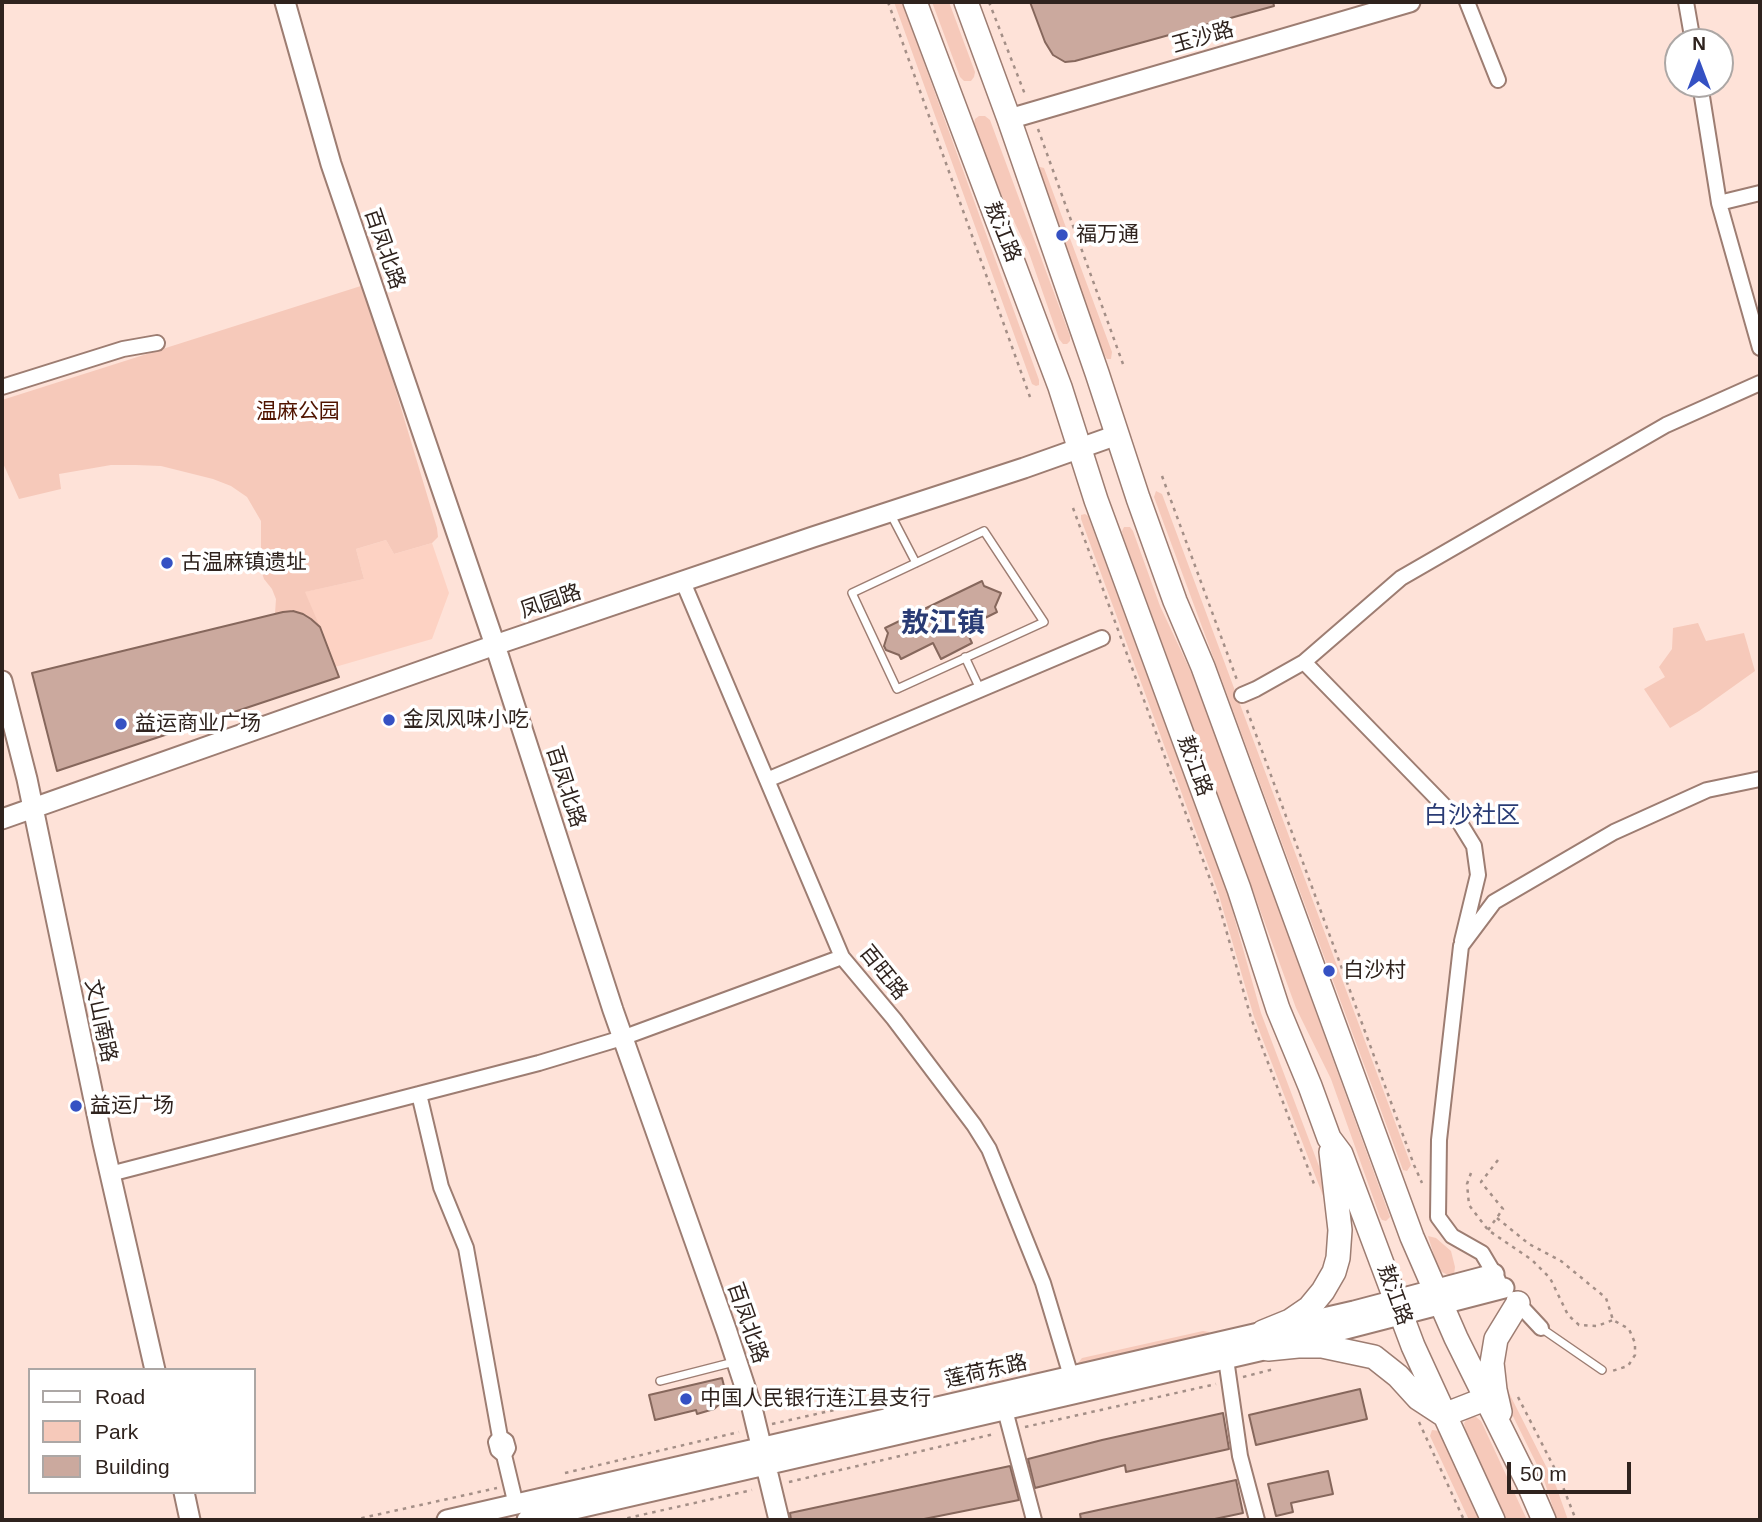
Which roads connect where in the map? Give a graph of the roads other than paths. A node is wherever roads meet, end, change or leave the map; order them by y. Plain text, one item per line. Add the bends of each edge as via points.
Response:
1 (285, 2) edge
2 (915, 2) edge
3 (966, 2) edge
4 (1410, 2) edge
5 (1467, 2) edge
6 (1686, 2) edge
7 (1691, 28) edge
8 (1498, 80) dead end
9 (1702, 98) edge
10 (1020, 116) junction
11 (1760, 193) edge
12 (1719, 203) junction
13 (157, 344) dead end
14 (1088, 348) junction
15 (1760, 348) edge
16 (1051, 361) junction
17 (1760, 383) edge
18 (2, 387) edge
19 (1117, 435) junction
20 (1080, 448) junction
21 (1142, 510) junction
22 (890, 512) junction
23 (1105, 523) junction
24 (916, 562) junction
25 (683, 582) junction
26 (1102, 638) dead end
27 (495, 645) junction
28 (965, 657) junction
29 (1304, 662) junction
30 (2, 681) edge
31 (981, 690) junction
32 (1242, 695) road end
33 (1760, 779) edge
34 (767, 780) junction
35 (32, 808) junction
36 (2, 819) edge
37 (1461, 946) junction
38 (842, 957) junction
39 (622, 1038) junction
40 (419, 1094) junction
41 (1329, 1138) junction
42 (110, 1174) junction
43 (1505, 1288) junction
44 (1438, 1297) junction
45 (1398, 1308) junction
46 (1541, 1328) joint
47 (1269, 1350) junction
48 (1226, 1359) junction
49 (737, 1361) junction
50 (155, 1368) edge
51 (1602, 1370) road end
52 (1070, 1376) junction
53 (660, 1381) dead end
54 (1485, 1399) junction
55 (1005, 1410) junction
56 (1444, 1415) junction
57 (1507, 1439) junction
58 (763, 1457) junction
59 (184, 1494) edge
60 (521, 1512) edge
61 (191, 1520) edge
62 (447, 1520) edge
63 (779, 1520) edge
64 (1034, 1520) edge
65 (1257, 1520) edge
66 (1493, 1520) edge
67 (1544, 1520) edge

1 - 27 street, 百凤北路 via 331,164
2 - 16 main road, 敖江路
3 - 10 main road, 敖江路
4 - 10 street, 玉沙路
5 - 8 street
6 - 7 street
9 - 12 street
10 - 14 main road, 敖江路
11 - 12 street
12 - 15 street
13 - 18 street via 123,349
14 - 16 main road
14 - 19 main road, 敖江路
16 - 20 main road, 敖江路
17 - 29 street via 1666,425 1401,578
19 - 20 street, 凤园路
19 - 21 main road, 敖江路
20 - 22 street, 凤园路
20 - 23 main road, 敖江路
21 - 23 main road
21 - 44 main road, 敖江路
22 - 24 lane
22 - 25 street, 凤园路
23 - 41 main road, 敖江路 via 1239,889 1278,1009
24 - 28 lane via 852,593 897,689
24 - 28 lane via 984,531 1044,622
25 - 27 street, 凤园路
25 - 34 street, 百旺路
26 - 31 street
27 - 35 street, 凤园路
27 - 39 street, 百凤北路
28 - 31 lane
29 - 32 street
29 - 37 street via 1458,821 1475,846 1478,875
30 - 35 street, 文山南路
31 - 34 street
33 - 37 street via 1707,790 1614,832 1494,902
34 - 38 street, 百旺路
35 - 36 street, 凤园路
35 - 42 street, 文山南路
37 - 43 street via 1439,1140 1438,1217 1452,1236 1482,1252
38 - 39 street
38 - 52 street, 百旺路 via 902,1029 989,1149 1043,1283
39 - 40 street
39 - 49 street, 百凤北路
40 - 42 street
40 - 60 street via 441,1187 466,1248 500,1437 496,1442
41 - 45 main road, 敖江路 via 1341,1154
41 - 47 main road via 1340,1230 1338,1258 1323,1291 1290,1321
42 - 50 street, 文山南路
43 - 44 street, 莲荷东路
43 - 46 street
43 - 57 main road via 1492,1363
44 - 45 street, 莲荷东路
44 - 54 main road, 敖江路
45 - 47 street, 莲荷东路
45 - 56 main road, 敖江路
46 - 51 lane
47 - 48 street, 莲荷东路
47 - 52 street, 莲荷东路
47 - 56 main road via 1322,1346 1374,1357
48 - 55 street, 莲荷东路
48 - 65 street via 1240,1456
49 - 53 lane
49 - 58 street, 百凤北路
52 - 58 street, 莲荷东路
54 - 56 main road
54 - 57 main road, 敖江路
55 - 58 street, 莲荷东路
55 - 64 street
56 - 66 main road, 敖江路
57 - 67 main road, 敖江路
58 - 60 street, 莲荷东路
58 - 63 street, 百凤北路
59 - 61 street
60 - 62 street, 莲荷东路

